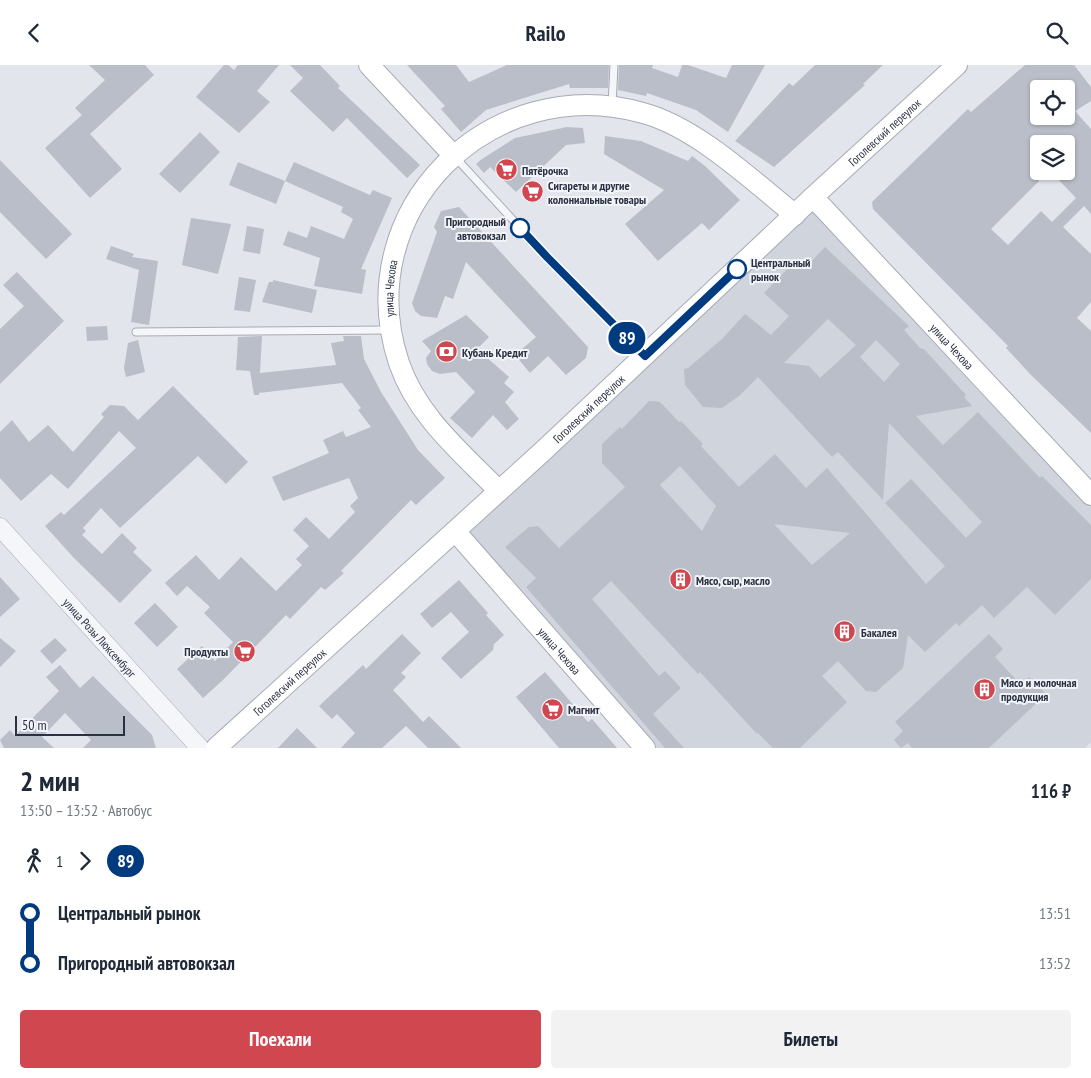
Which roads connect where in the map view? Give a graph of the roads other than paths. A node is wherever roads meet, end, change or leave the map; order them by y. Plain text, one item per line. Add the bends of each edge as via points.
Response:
1 (369, 65) edge
2 (614, 65) edge
3 (957, 65) edge
4 (612, 106) junction
5 (454, 155) junction
6 (813, 197) junction
7 (795, 215) junction
8 (391, 330) junction
9 (136, 332) dead end
10 (645, 356) junction
11 (498, 491) junction
12 (1091, 495) edge
13 (0, 527) edge
14 (455, 531) junction
15 (200, 748) edge
16 (216, 748) edge
17 (645, 748) edge

1 - 5 main road
2 - 4 lane
3 - 6 main road, Гоголевский переулок
4 - 5 main road, улица Чехова via 578,104 514,117 484,132
4 - 7 main road, улица Чехова via 644,113 675,125
5 - 8 main road, улица Чехова via 434,175 401,232 391,273
5 - 10 lane via 547,257
6 - 7 main road, Гоголевский переулок
6 - 12 main road, улица Чехова
7 - 10 main road, Гоголевский переулок
8 - 9 lane
8 - 11 main road, улица Чехова via 399,363 412,393 430,421
10 - 11 main road, Гоголевский переулок
11 - 14 main road, Гоголевский переулок
13 - 15 street, улица Розы Люксембург
14 - 16 main road, Гоголевский переулок
14 - 17 main road, улица Чехова

